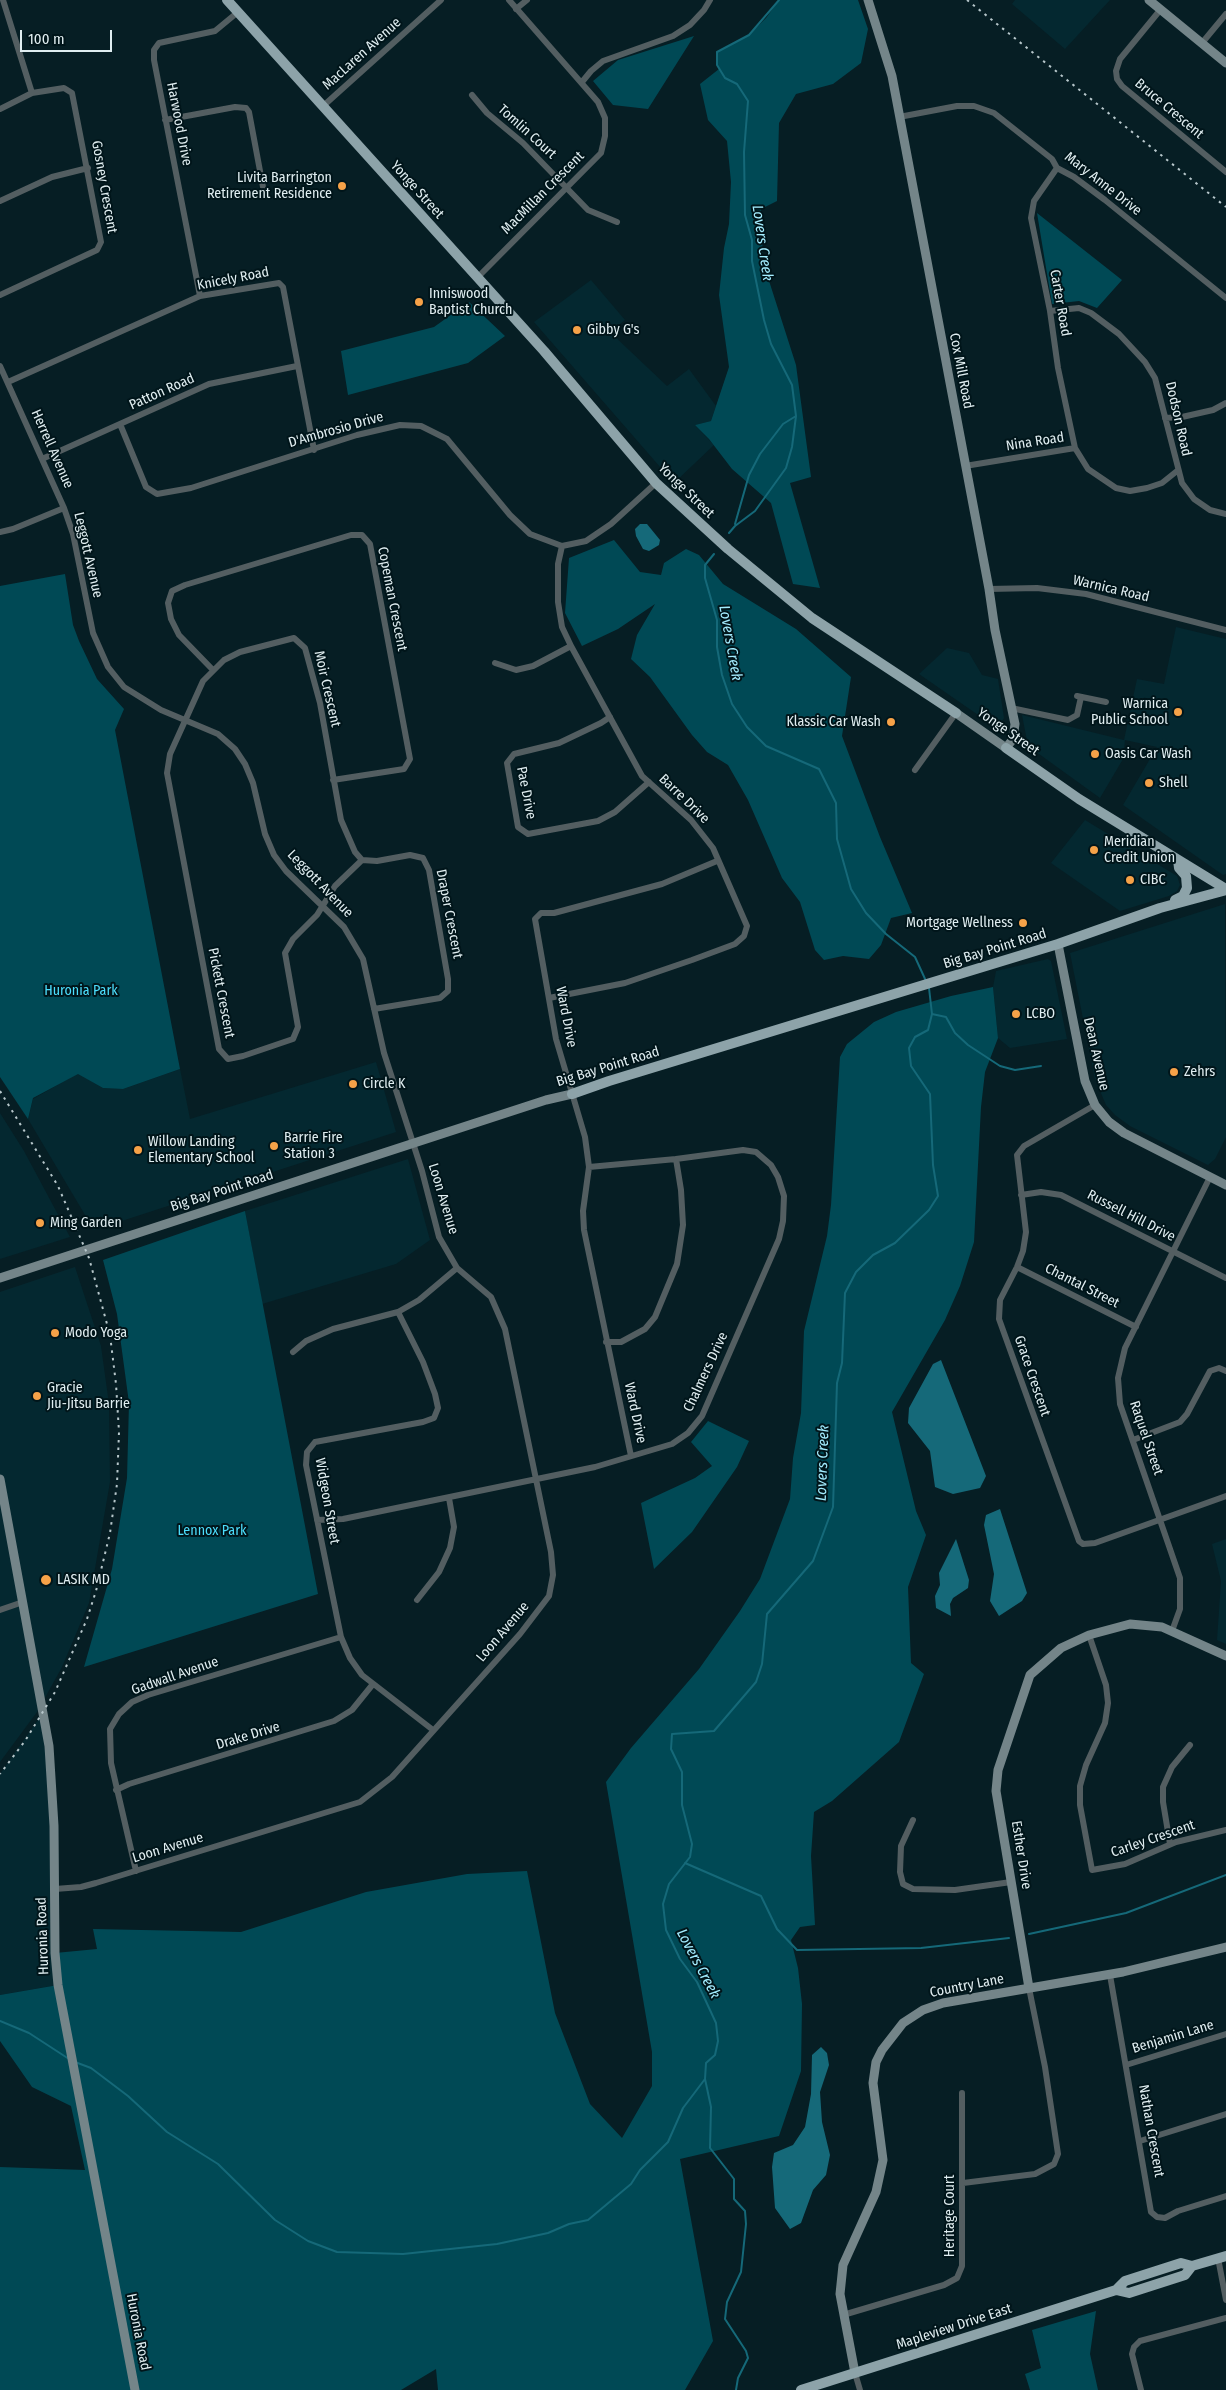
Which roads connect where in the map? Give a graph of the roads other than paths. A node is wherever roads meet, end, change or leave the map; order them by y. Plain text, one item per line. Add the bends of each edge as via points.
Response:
1 (4, 0) edge
2 (227, 0) edge
3 (441, 0) edge
4 (509, 0) edge
5 (527, 0) edge
6 (710, 0) edge
7 (868, 0) edge
8 (1150, 0) edge
9 (516, 9) junction
10 (1161, 9) junction
11 (238, 12) junction
12 (1226, 14) edge
13 (1202, 43) junction
14 (1226, 63) edge
15 (582, 82) junction
16 (32, 93) junction
17 (472, 95) dead end
18 (322, 107) junction
19 (0, 109) edge
20 (899, 117) junction
21 (165, 120) junction
22 (88, 168) junction
23 (1057, 168) junction
24 (1226, 172) edge
25 (567, 186) junction
26 (263, 187) dead end
27 (0, 201) edge
28 (616, 222) dead end
29 (477, 278) junction
30 (0, 294) edge
31 (200, 296) junction
32 (1226, 298) edge
33 (1050, 311) junction
34 (0, 366) edge
35 (297, 366) junction
36 (8, 382) junction
37 (1226, 403) edge
38 (1165, 418) junction
39 (120, 424) junction
40 (1075, 448) junction
41 (314, 450) junction
42 (42, 459) junction
43 (965, 466) junction
44 (1177, 471) junction
45 (656, 483) junction
46 (64, 508) junction
47 (1226, 514) edge
48 (0, 532) edge
49 (562, 546) junction
50 (989, 589) junction
51 (1226, 630) edge
52 (571, 646) junction
53 (494, 663) dead end
54 (212, 669) junction
55 (1106, 702) dead end
56 (1011, 708) junction
57 (956, 713) junction
58 (610, 717) junction
59 (186, 719) junction
60 (1006, 748) junction
61 (915, 770) dead end
62 (333, 780) junction
63 (649, 782) junction
64 (362, 860) junction
65 (1178, 860) junction
66 (717, 861) junction
67 (1226, 889) edge
68 (322, 906) junction
69 (1160, 908) junction
70 (1058, 944) junction
71 (549, 998) junction
72 (374, 1009) junction
73 (572, 1094) junction
74 (1095, 1105) junction
75 (412, 1144) junction
76 (676, 1159) junction
77 (589, 1167) junction
78 (1210, 1177) junction
79 (1226, 1185) edge
80 (1021, 1196) junction
81 (1173, 1252) junction
82 (1017, 1267) junction
83 (458, 1268) junction
84 (0, 1278) edge
85 (1226, 1278) edge
86 (398, 1312) junction
87 (1136, 1327) junction
88 (606, 1342) junction
89 (293, 1352) dead end
90 (1226, 1371) edge
91 (1133, 1440) junction
92 (631, 1456) junction
93 (0, 1479) edge
94 (535, 1480) junction
95 (1226, 1496) edge
96 (449, 1498) junction
97 (316, 1520) junction
98 (1161, 1520) junction
99 (417, 1600) dead end
100 (23, 1602) junction
101 (0, 1610) edge
102 (1172, 1631) junction
103 (1089, 1635) junction
104 (341, 1637) junction
105 (1226, 1656) edge
106 (373, 1684) junction
107 (433, 1730) junction
108 (1190, 1745) dead end
109 (116, 1790) junction
110 (913, 1820) dead end
111 (1226, 1830) edge
112 (1170, 1844) junction
113 (136, 1871) junction
114 (1012, 1882) junction
115 (55, 1888) junction
116 (1226, 1946) edge
117 (1110, 1975) junction
118 (1029, 1988) junction
119 (1226, 2034) edge
120 (1126, 2065) junction
121 (962, 2093) dead end
122 (1226, 2114) edge
123 (1140, 2141) junction
124 (963, 2183) junction
125 (1226, 2196) edge
126 (1222, 2257) edge
127 (1226, 2300) edge
128 (843, 2315) junction
129 (1226, 2318) edge
130 (855, 2373) junction
131 (135, 2390) edge
132 (801, 2390) edge
133 (860, 2390) edge
134 (1141, 2390) edge

1 - 16 street
2 - 11 main road, Yonge Street
3 - 18 street, MacLaren Avenue
4 - 9 street, MacMillan Crescent
5 - 9 street
6 - 15 street via 704,10 673,36 603,62
7 - 20 street, Cox Mill Road via 890,68
8 - 10 street
9 - 15 street, MacMillan Crescent
10 - 13 street
10 - 24 street, Bruce Crescent via 1120,59 1117,79
11 - 18 main road, Yonge Street
11 - 21 street, Harwood Drive via 215,31 159,43 156,47 154,60
12 - 13 street
13 - 14 street
15 - 25 street, MacMillan Crescent via 598,102 605,118 606,136 600,153
16 - 19 street
16 - 22 street, Gosney Crescent via 64,88 72,93
17 - 25 street, Tomlin Court via 487,114 523,143
18 - 29 main road, Yonge Street
20 - 23 street, Mary Anne Drive via 974,106 994,114 1052,159
20 - 43 street, Cox Mill Road
21 - 26 street via 235,107 246,108
21 - 31 street, Harwood Drive
22 - 27 street via 52,177
22 - 30 street, Gosney Crescent via 100,248
23 - 32 street, Mary Anne Drive via 1105,200
23 - 33 street, Carter Road via 1034,201 1032,218
25 - 28 street, Tomlin Court via 588,210
25 - 29 street, MacMillan Crescent
29 - 45 main road, Yonge Street
31 - 35 street, Knicely Road via 279,283 283,287
31 - 36 street, Knicely Road
33 - 38 street, Dodson Road via 1079,308 1119,334 1146,362 1155,378
33 - 40 street, Carter Road
34 - 36 street, Herrell Avenue
35 - 39 street, Patton Road via 208,384
35 - 41 street, Knicely Road
36 - 42 street, Herrell Avenue
37 - 38 street via 1214,410
38 - 44 street, Dodson Road
39 - 41 street, D'Ambrosio Drive via 146,487 157,494 191,488
39 - 42 street, Patton Road
40 - 43 street, Nina Road
40 - 44 street, Nina Road via 1088,469 1116,488 1130,491 1147,488 1162,483
41 - 49 street, D'Ambrosio Drive via 400,425 420,426 447,439 510,515 530,534
42 - 46 street, Herrell Avenue
43 - 50 street, Cox Mill Road
44 - 47 street, Dodson Road via 1194,499 1210,510
45 - 49 street via 611,524 586,541
45 - 57 main road, Yonge Street via 728,550 812,618
46 - 48 street, Herrell Avenue
46 - 59 street, Leggott Avenue via 73,534 93,633 108,667 124,687 161,710
49 - 52 street, Barre Drive via 558,564 558,602 562,627
50 - 51 street, Warnica Road via 1038,588 1086,594
50 - 56 street, Cox Mill Road
52 - 53 street via 534,666 516,670
52 - 58 street, Barre Drive
54 - 59 street, Moir Crescent
54 - 62 street, Moir Crescent via 240,652 278,641 294,638 305,648 320,703
54 - 62 street, Copeman Crescent via 179,635 168,604 172,592 185,585 351,535 362,535 370,544 410,759 404,769
55 - 56 street via 1079,697 1076,715 1068,720
56 - 60 street, Cox Mill Road via 1015,724 1013,739
57 - 60 street, Yonge Street
57 - 61 street
58 - 63 street, Barre Drive via 642,776
58 - 63 street, Pae Drive via 559,743 514,754 507,763 518,827 528,834 598,821 615,812
59 - 68 street, Leggott Avenue via 218,734 235,749 253,783 265,834 274,855
59 - 68 street, Pickett Crescent via 170,754 167,773 219,1049 228,1059 293,1039 298,1027 285,953
60 - 65 main road, Yonge Street via 1079,799
62 - 64 street, Moir Crescent via 341,820
63 - 66 street, Barre Drive via 691,820 713,848
64 - 68 street via 335,886
64 - 72 street, Draper Crescent via 377,861 410,855 423,858 429,870 448,979 448,991 440,998
65 - 67 main road, Yonge Street
65 - 69 main road via 1179,868 1186,876 1185,894
66 - 71 street, Ward Drive via 634,893 554,913 541,913 534,919 535,930
66 - 71 street, Barre Drive via 747,926 744,936 735,944 625,983
67 - 69 main road, Big Bay Point Road
68 - 72 street, Leggott Avenue via 355,942 363,958
69 - 70 main road, Big Bay Point Road
70 - 73 main road, Big Bay Point Road
70 - 74 street, Dean Avenue via 1085,1081
71 - 73 street, Ward Drive via 556,1039
72 - 75 street, Leggott Avenue
73 - 75 street, Big Bay Point Road
73 - 77 street, Ward Drive via 585,1137
74 - 78 street, Dean Avenue via 1109,1122 1124,1133
74 - 80 street, Grace Crescent via 1019,1150 1016,1160
75 - 83 street, Loon Avenue via 439,1237
75 - 84 street, Big Bay Point Road
76 - 77 street, Chalmers Drive
76 - 88 street via 682,1225 677,1264 655,1317 646,1329 621,1342
76 - 92 street, Chalmers Drive via 743,1150 756,1152 771,1165 778,1177 784,1196 783,1222 779,1239 702,1416 688,1433 672,1444
77 - 88 street, Ward Drive via 583,1211 584,1230
78 - 79 street, Dean Avenue
78 - 81 street, Raquel Street
80 - 81 street, Russell Hill Drive via 1042,1192 1061,1195
80 - 82 street, Grace Crescent via 1026,1232
81 - 85 street, Russell Hill Drive
81 - 87 street, Raquel Street
82 - 87 street, Chantal Street
82 - 98 street, Grace Crescent via 1000,1300 999,1320 1076,1538 1088,1545
83 - 86 street via 419,1300
83 - 94 street, Loon Avenue via 491,1297 505,1328
86 - 89 street via 333,1330 306,1341
86 - 97 street, Widgeon Street via 423,1362 438,1408 434,1418 423,1422 315,1442 306,1452 306,1465
87 - 91 street, Raquel Street via 1122,1358 1118,1387 1120,1404
88 - 92 street, Ward Drive
90 - 91 street via 1219,1368 1210,1371 1180,1422
91 - 98 street, Raquel Street
92 - 94 street, Chalmers Drive
93 - 100 street, Huronia Road
94 - 96 street, Chalmers Drive
94 - 107 street, Loon Avenue via 551,1552 553,1575 549,1596 520,1634
95 - 98 street, Grace Crescent
96 - 97 street, Chalmers Drive via 343,1519
96 - 99 street via 454,1527 450,1548 439,1572
97 - 104 street, Widgeon Street
98 - 102 street, Raquel Street via 1181,1585 1180,1608
100 - 101 street
100 - 115 street, Huronia Road via 49,1746
102 - 103 street, Esther Drive via 1130,1624
102 - 105 street, Esther Drive
103 - 112 street, Carley Crescent via 1108,1701 1105,1723 1080,1786 1080,1805 1092,1870 1130,1863
103 - 114 street, Esther Drive via 1061,1648 1030,1675 998,1770 996,1791
104 - 106 street, Widgeon Street via 350,1658
104 - 109 street, Gadwall Avenue via 132,1702 110,1729
106 - 107 street, Widgeon Street
106 - 109 street, Drake Drive via 352,1710 334,1721
107 - 113 street, Loon Avenue via 392,1777 360,1802
108 - 112 street via 1172,1767 1163,1787
109 - 113 street, Gadwall Avenue
110 - 114 street via 901,1846 900,1872 904,1884 913,1889 955,1890
111 - 112 street, Carley Crescent
113 - 115 street, Loon Avenue via 82,1887
114 - 118 street, Esther Drive
115 - 131 street, Huronia Road via 58,1985
116 - 117 street, Country Lane
117 - 118 street, Country Lane
117 - 120 street, Nathan Crescent
118 - 124 street, Esther Drive via 1058,2154 1054,2164 1034,2174
118 - 128 street, Country Lane via 943,2003 923,2010 903,2023 882,2050 876,2062 873,2083 883,2160 876,2192 843,2265 840,2294
119 - 120 street, Benjamin Lane
120 - 123 street, Nathan Crescent
121 - 124 street, Heritage Court
122 - 123 street
123 - 125 street, Nathan Crescent via 1151,2212 1157,2217 1165,2218
124 - 128 street, Heritage Court via 962,2266 957,2278 944,2285
126 - 127 street
126 - 130 main road, Mapleview Drive East via 1192,2266 1181,2263 1125,2281 1116,2290
128 - 130 street, Country Lane
129 - 134 street via 1140,2342 1132,2354
130 - 132 main road, Mapleview Drive East
130 - 133 street

